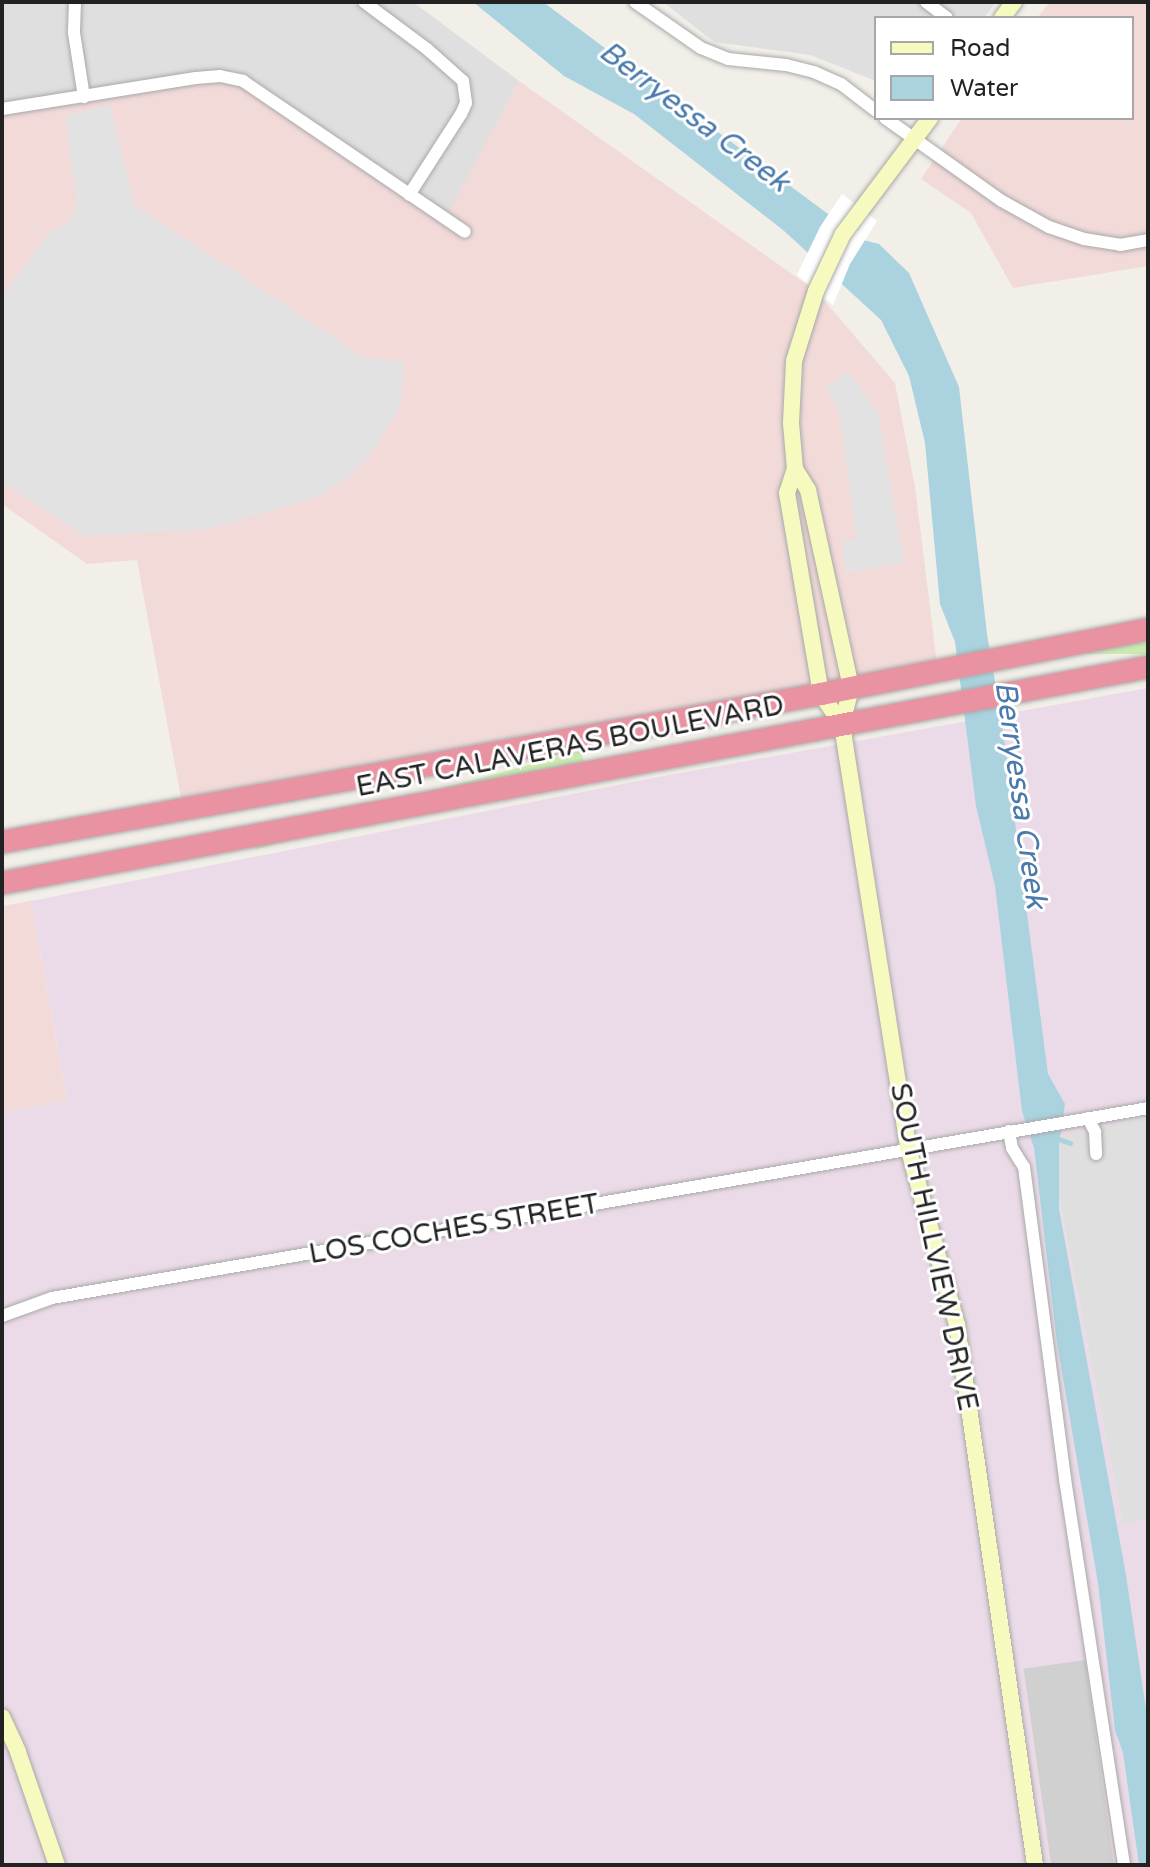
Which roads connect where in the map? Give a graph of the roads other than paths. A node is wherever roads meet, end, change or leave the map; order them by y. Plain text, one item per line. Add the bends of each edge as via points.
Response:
1 (75, 2) edge
2 (364, 2) edge
3 (635, 2) edge
4 (926, 2) edge
5 (944, 16) edge
6 (84, 97) junction
7 (2, 109) edge
8 (874, 109) edge
9 (888, 120) edge
10 (929, 120) edge
11 (914, 140) junction
12 (409, 195) junction
13 (465, 232) dead end
14 (1148, 240) edge
15 (795, 469) junction
16 (1148, 629) edge
17 (1148, 667) edge
18 (851, 688) junction
19 (821, 694) junction
20 (842, 725) junction
21 (2, 842) edge
22 (2, 883) edge
23 (1148, 1108) edge
24 (1085, 1118) junction
25 (1012, 1130) junction
26 (908, 1147) junction
27 (1096, 1154) dead end
28 (2, 1316) edge
29 (2, 1717) edge
30 (57, 1865) edge
31 (1035, 1865) edge
32 (1124, 1865) edge

1 - 6 street
2 - 12 street via 463,81 466,103 461,114
3 - 8 street via 701,48 728,59 814,72 841,84
4 - 5 street
6 - 7 street
6 - 12 street via 220,76 243,81
9 - 11 street
10 - 11 street
11 - 14 street via 1049,227 1120,245
11 - 15 street via 860,208 816,291 794,361
12 - 13 street
15 - 18 street via 808,490
15 - 19 street via 787,493
16 - 18 highway, EAST CALAVERAS BOULEVARD
17 - 20 highway, EAST CALAVERAS BOULEVARD
18 - 19 highway, EAST CALAVERAS BOULEVARD
18 - 20 street
19 - 20 street
19 - 21 highway, EAST CALAVERAS BOULEVARD
20 - 22 highway, EAST CALAVERAS BOULEVARD
20 - 26 street, SOUTH HILLVIEW DRIVE
23 - 24 street, LOS COCHES STREET
24 - 25 street, LOS COCHES STREET
24 - 27 street via 1095,1132
25 - 26 street, LOS COCHES STREET
25 - 32 street via 1012,1148 1024,1167
26 - 28 street, LOS COCHES STREET via 52,1298
26 - 31 street, SOUTH HILLVIEW DRIVE via 957,1325
29 - 30 street

